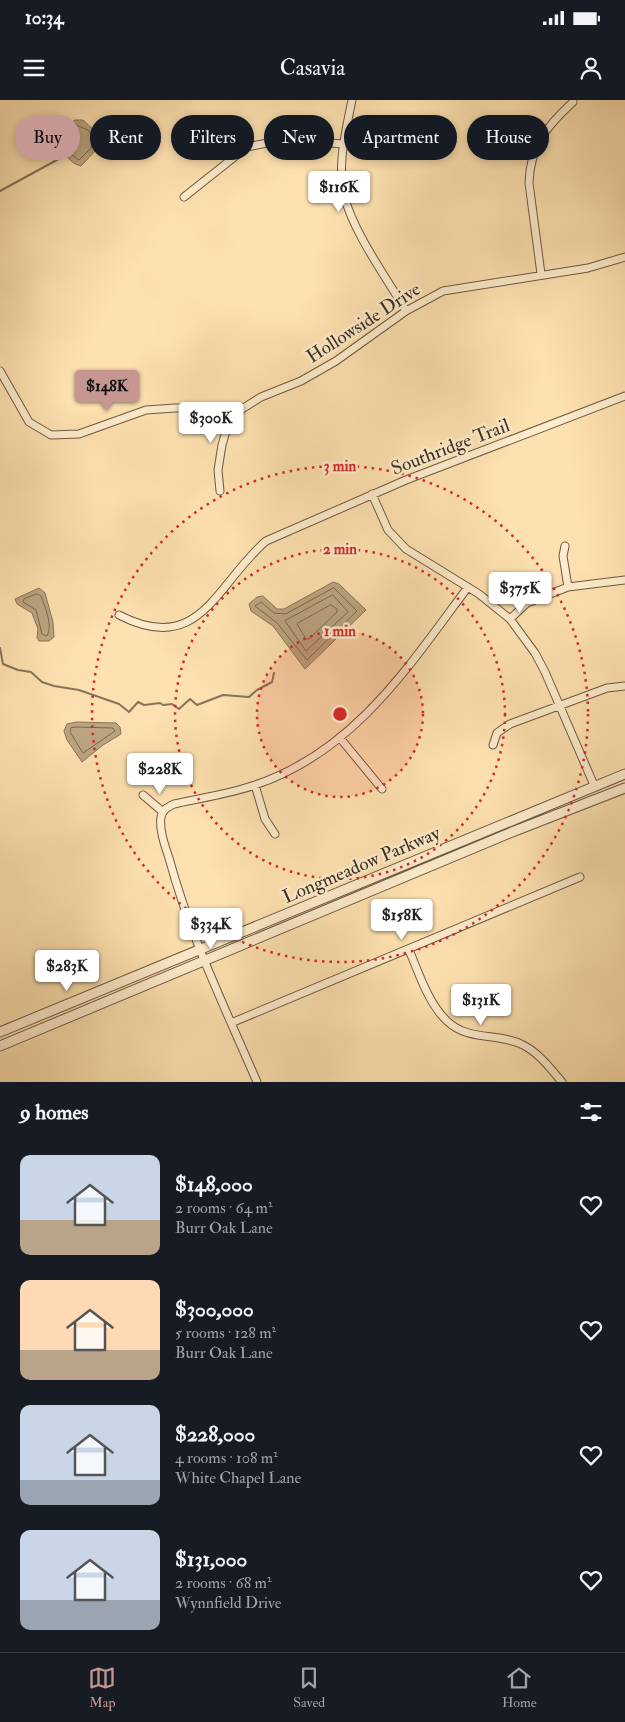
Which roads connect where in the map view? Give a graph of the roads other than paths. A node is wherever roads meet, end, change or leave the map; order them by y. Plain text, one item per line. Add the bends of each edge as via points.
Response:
1 (352, 100) edge
2 (573, 102) dead end
3 (342, 144) junction
4 (184, 197) dead end
5 (625, 257) edge
6 (541, 274) junction
7 (406, 310) junction
8 (0, 371) edge
9 (625, 396) edge
10 (227, 428) junction
11 (220, 491) dead end
12 (372, 494) junction
13 (566, 546) dead end
14 (625, 580) edge
15 (468, 587) junction
16 (568, 587) junction
17 (119, 615) dead end
18 (510, 619) junction
19 (625, 686) edge
20 (560, 704) junction
21 (340, 738) junction
22 (493, 745) dead end
23 (625, 774) edge
24 (255, 785) junction
25 (594, 785) junction
26 (625, 788) edge
27 (382, 789) dead end
28 (142, 795) dead end
29 (163, 812) junction
30 (276, 834) dead end
31 (580, 877) dead end
32 (199, 950) junction
33 (409, 950) junction
34 (203, 960) junction
35 (231, 1022) junction
36 (0, 1032) edge
37 (0, 1046) edge
38 (257, 1082) edge
39 (562, 1082) edge

1 - 3 street
2 - 6 street via 545,132 532,155 529,168
3 - 4 street via 287,139 247,147
3 - 7 street via 344,194 355,223
5 - 6 street, Hollowside Drive via 588,268
6 - 7 street, Hollowside Drive via 443,291
7 - 10 street, Hollowside Drive via 336,361 242,409
8 - 10 street via 28,422 51,436 79,434 146,410 184,408
9 - 12 street, Southridge Trail
10 - 11 street via 219,464
12 - 15 street via 396,539 414,555
12 - 17 street, Southridge Trail via 266,541 248,557 199,616 179,627 137,624
13 - 16 street via 563,556
14 - 16 street
15 - 18 street
15 - 21 street via 393,687
16 - 18 street via 527,603
18 - 20 street via 536,654
19 - 20 street via 607,688
20 - 22 street via 510,724 497,733
20 - 25 street
21 - 24 street via 302,763
21 - 27 street
23 - 25 street, Longmeadow Parkway
24 - 29 street via 174,804
24 - 30 street via 265,819
25 - 32 street, Longmeadow Parkway
26 - 34 street, Longmeadow Parkway
28 - 29 street
29 - 32 street via 161,826 166,846
31 - 33 street
32 - 34 street
32 - 36 street, Longmeadow Parkway
33 - 35 street
33 - 39 street via 436,1009 447,1022 472,1036 522,1044 540,1057
34 - 35 street
34 - 37 street, Longmeadow Parkway
35 - 38 street

